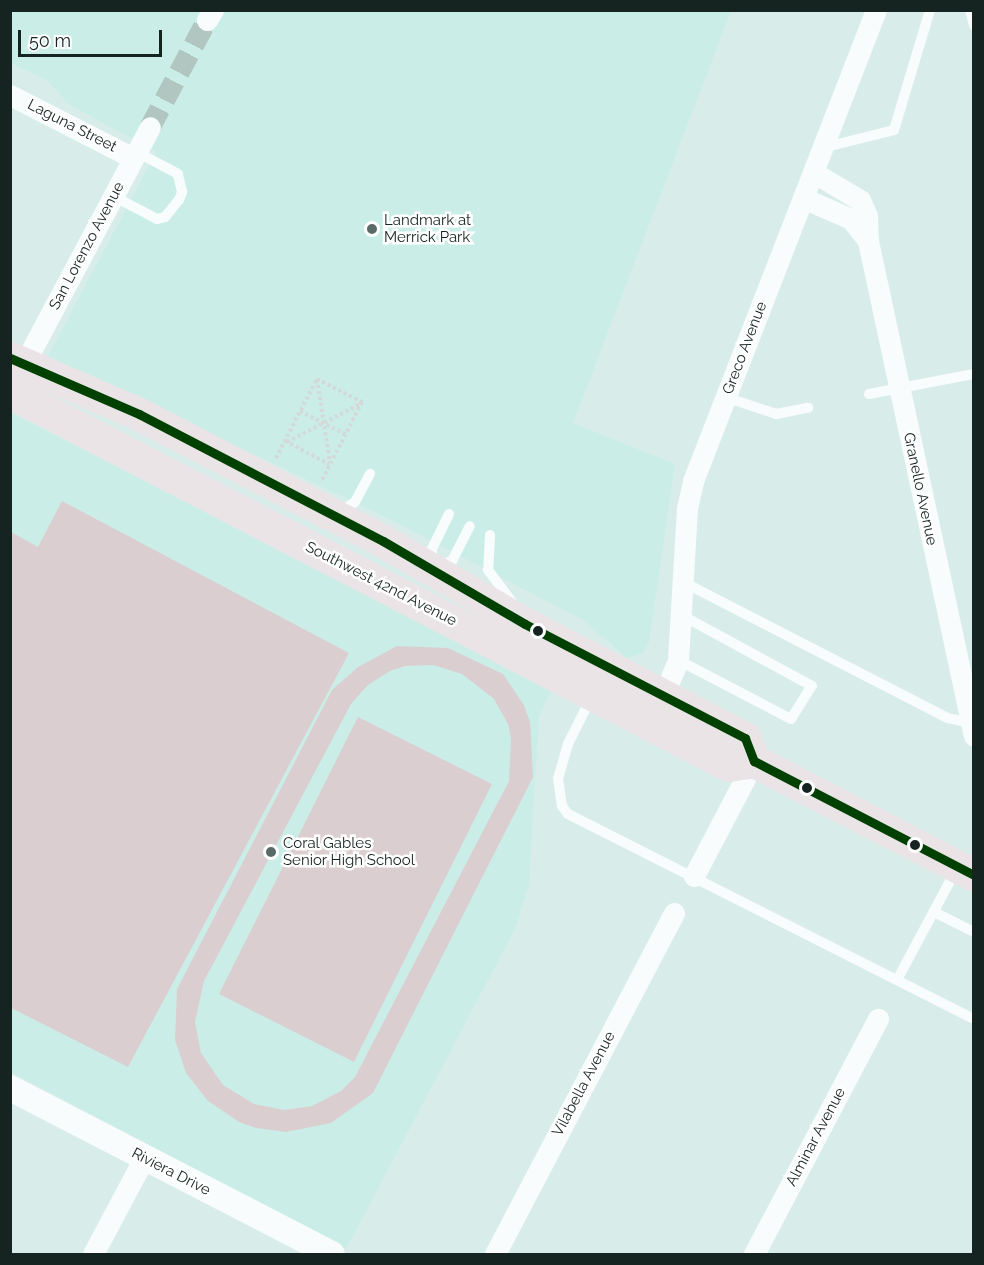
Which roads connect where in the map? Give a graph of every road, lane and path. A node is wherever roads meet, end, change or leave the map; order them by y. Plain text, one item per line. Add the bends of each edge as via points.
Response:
1 (876, 10) edge
2 (930, 10) edge
3 (970, 10) edge
4 (974, 25) edge
5 (10, 95) edge
6 (150, 128) tunnel mouth
7 (822, 148) junction
8 (135, 155) junction
9 (813, 172) junction
10 (113, 196) junction
11 (803, 198) junction
12 (868, 241) junction
13 (15, 371) edge
14 (974, 374) edge
15 (317, 379) junction
16 (898, 388) junction
17 (869, 394) dead end
18 (725, 397) junction
19 (361, 403) junction
20 (808, 408) dead end
21 (300, 411) junction
22 (324, 423) junction
23 (345, 434) junction
24 (286, 442) junction
25 (330, 464) junction
26 (272, 465) dead end
27 (370, 474) dead end
28 (317, 488) dead end
29 (449, 514) dead end
30 (335, 515) junction
31 (470, 526) dead end
32 (490, 535) dead end
33 (432, 569) junction
34 (683, 582) junction
35 (415, 602) junction
36 (681, 615) junction
37 (525, 624) junction
38 (678, 660) junction
39 (593, 694) junction
40 (663, 696) junction
41 (970, 717) edge
42 (754, 761) junction
43 (968, 870) edge
44 (693, 876) junction
45 (934, 912) junction
46 (674, 913) dead end
47 (974, 932) edge
48 (897, 980) junction
49 (878, 1019) dead end
50 (974, 1019) edge
51 (10, 1088) edge
52 (144, 1158) junction
53 (93, 1254) edge
54 (332, 1254) edge
55 (495, 1254) edge
56 (754, 1254) edge

1 - 7 street, Greco Avenue
2 - 7 lane via 894,130
3 - 4 lane
5 - 8 street, Laguna Street
6 - 8 street, San Lorenzo Avenue
7 - 9 street, Greco Avenue
8 - 10 street, San Lorenzo Avenue
8 - 10 lane via 178,174 182,192 178,200 165,217 157,219
9 - 11 street, Greco Avenue
9 - 12 street, Granello Avenue via 860,200 867,216
10 - 13 street, San Lorenzo Avenue
11 - 12 street, Granello Avenue via 851,219
11 - 18 street, Greco Avenue
12 - 16 street, Granello Avenue
13 - 30 main road via 139,414
13 - 35 main road, Southwest 42nd Avenue
14 - 16 lane
15 - 19 path
15 - 21 path
15 - 22 path
16 - 17 lane
16 - 41 street, Granello Avenue
18 - 20 lane via 776,414
18 - 34 street, Greco Avenue via 689,495
19 - 22 path
19 - 23 path
21 - 22 path
21 - 24 path
22 - 23 path
22 - 24 path
22 - 25 path
23 - 25 path
24 - 25 path
24 - 26 path
25 - 28 path
27 - 30 lane via 355,502
29 - 33 lane via 432,549
30 - 33 main road
31 - 33 lane via 452,561
32 - 37 lane via 488,570
33 - 35 main road
33 - 37 main road
34 - 36 street, Greco Avenue
34 - 41 lane via 948,718
35 - 39 main road, Southwest 42nd Avenue
36 - 38 street, Greco Avenue
36 - 38 lane via 812,686 791,720
37 - 40 main road
38 - 40 street, Greco Avenue
39 - 42 main road, Southwest 42nd Avenue via 729,765
39 - 44 lane via 562,760 558,778 562,806 568,814
40 - 42 main road via 745,738
42 - 43 main road
42 - 44 street
43 - 45 lane
44 - 48 lane
45 - 47 lane
45 - 48 lane
46 - 55 street, Vilabella Avenue
48 - 50 lane
49 - 56 street, Alminar Avenue
51 - 52 street, Riviera Drive
52 - 53 street
52 - 54 street, Riviera Drive

